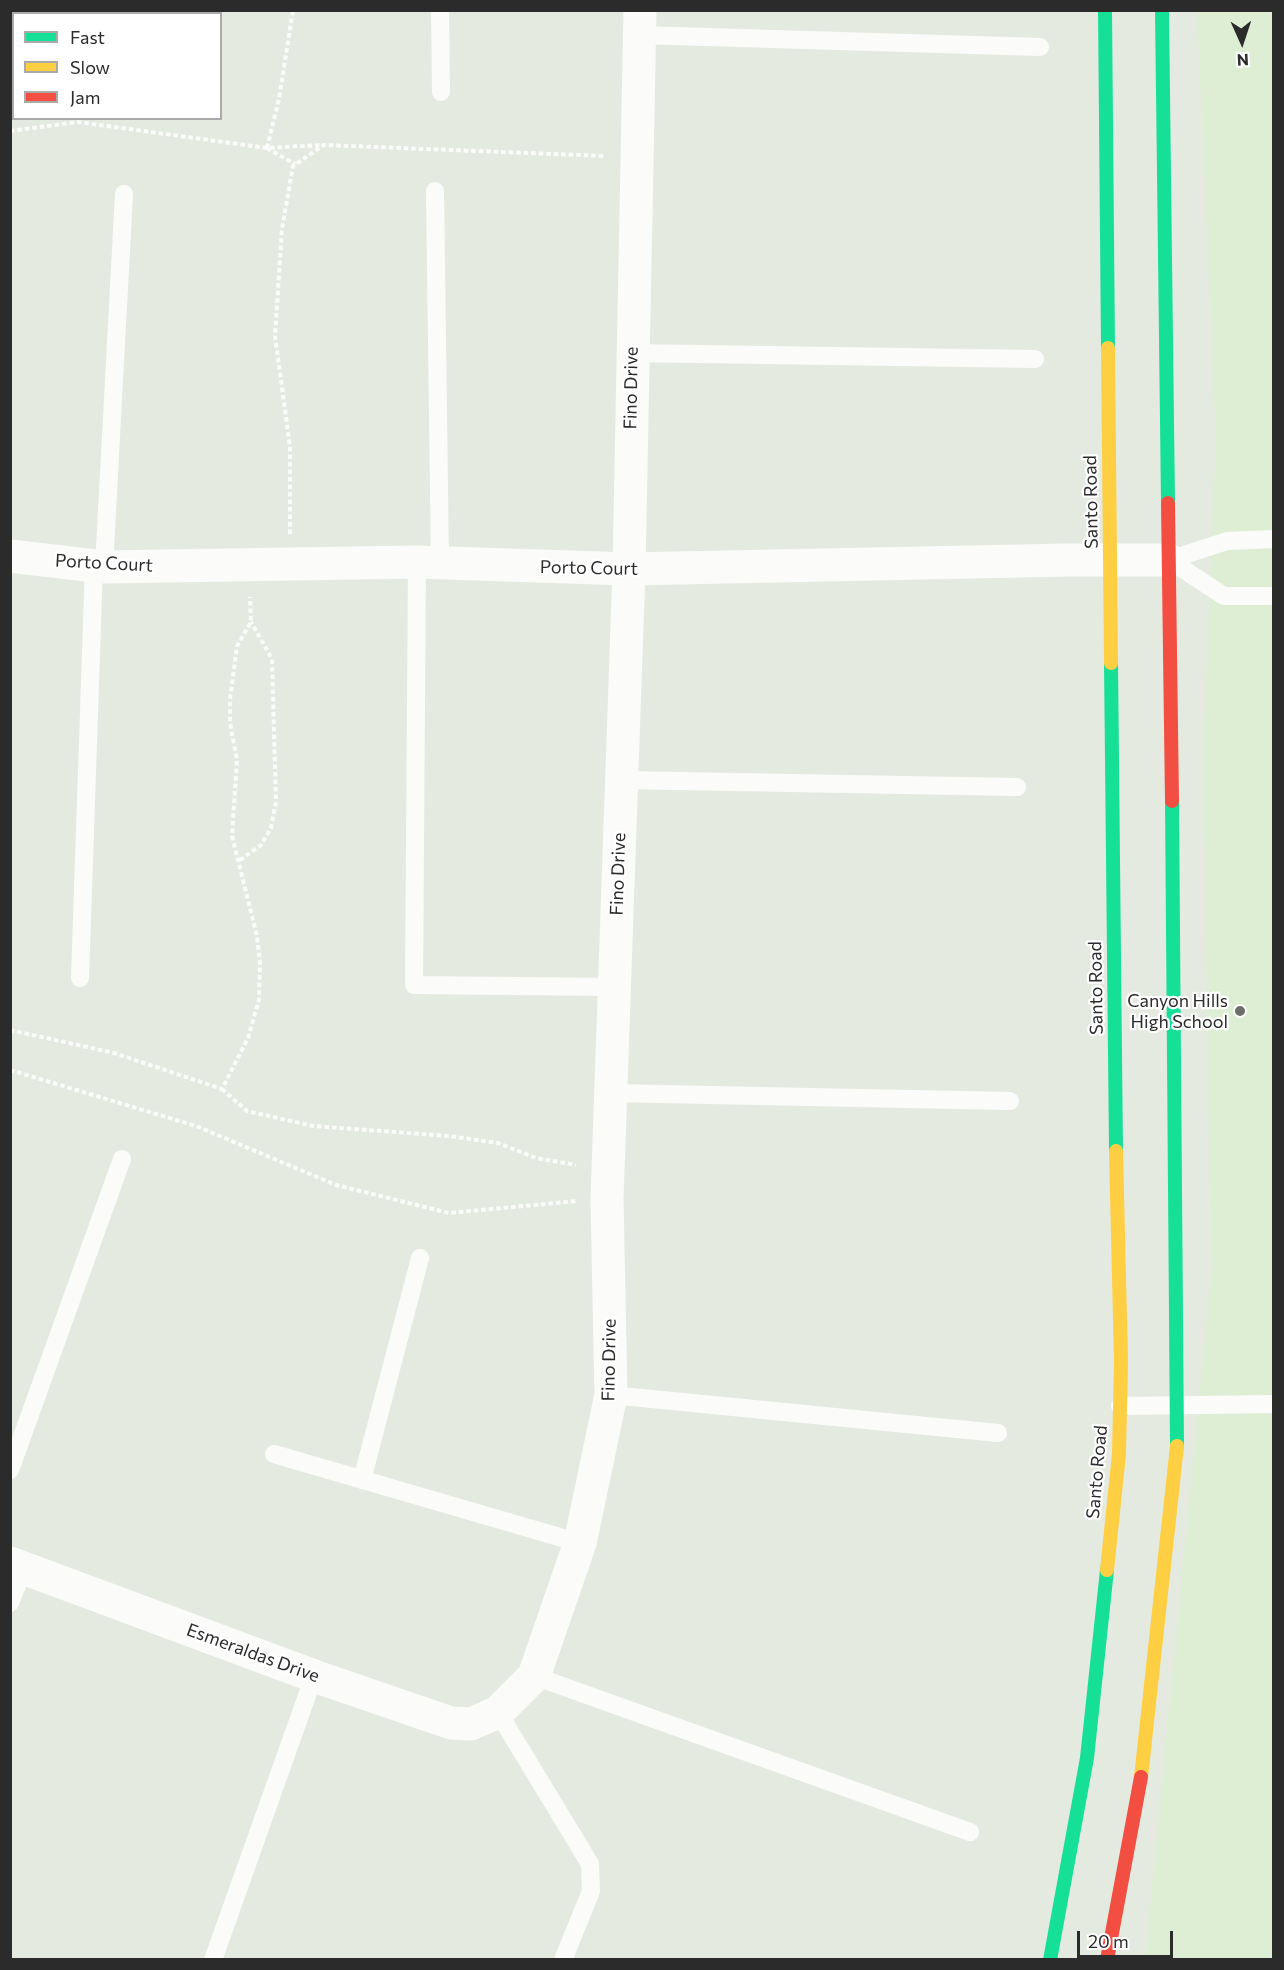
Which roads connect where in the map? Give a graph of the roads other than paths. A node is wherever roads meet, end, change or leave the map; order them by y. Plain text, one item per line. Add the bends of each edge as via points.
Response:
1 (440, 10) edge
2 (1105, 10) edge
3 (1162, 10) edge
4 (640, 23) edge
5 (1040, 48) dead end
6 (441, 92) dead end
7 (435, 191) dead end
8 (124, 194) dead end
9 (632, 353) junction
10 (1035, 359) dead end
11 (1274, 539) edge
12 (10, 556) edge
13 (1110, 559) junction
14 (1168, 560) junction
15 (429, 563) junction
16 (99, 566) junction
17 (629, 569) junction
18 (1274, 596) edge
19 (621, 780) junction
20 (1017, 787) dead end
21 (80, 978) dead end
22 (615, 987) junction
23 (610, 1093) junction
24 (1010, 1101) dead end
25 (122, 1159) dead end
26 (420, 1258) dead end
27 (611, 1395) junction
28 (1177, 1404) junction
29 (1274, 1404) edge
30 (1120, 1406) junction
31 (998, 1433) dead end
32 (274, 1454) dead end
33 (10, 1470) edge
34 (362, 1480) junction
35 (580, 1544) junction
36 (17, 1566) edge
37 (10, 1603) edge
38 (314, 1676) junction
39 (534, 1676) junction
40 (498, 1712) junction
41 (970, 1833) dead end
42 (213, 1959) edge
43 (563, 1959) edge
44 (1050, 1959) edge
45 (1107, 1959) edge

1 - 6 lane
2 - 13 main road, Santo Road
3 - 14 main road
4 - 5 lane
4 - 9 street, Fino Drive
7 - 15 lane
8 - 16 lane
9 - 10 lane
9 - 17 street, Fino Drive
11 - 14 lane via 1227,541
12 - 16 street, Porto Court
13 - 14 street, Porto Court
13 - 17 street, Porto Court
13 - 30 main road, Santo Road
14 - 18 lane via 1224,596
14 - 28 main road
15 - 16 street, Porto Court
15 - 17 street, Porto Court
15 - 22 lane via 414,985
16 - 21 lane
17 - 19 street, Fino Drive
19 - 20 lane
19 - 22 street, Fino Drive
22 - 23 street, Fino Drive
23 - 24 lane
23 - 27 street, Fino Drive via 607,1183
25 - 33 lane
26 - 34 lane
27 - 31 lane
27 - 35 street, Fino Drive
28 - 29 lane
28 - 30 lane
28 - 45 main road via 1177,1456 1143,1774
30 - 44 main road, Santo Road via 1119,1454 1087,1758
32 - 34 lane
34 - 35 lane
35 - 39 street, Fino Drive
36 - 37 lane
36 - 38 street, Esmeraldas Drive
38 - 40 street, Esmeraldas Drive via 451,1723 471,1724
38 - 42 lane
39 - 40 street, Fino Drive
39 - 41 lane
40 - 43 lane via 591,1864 591,1891

